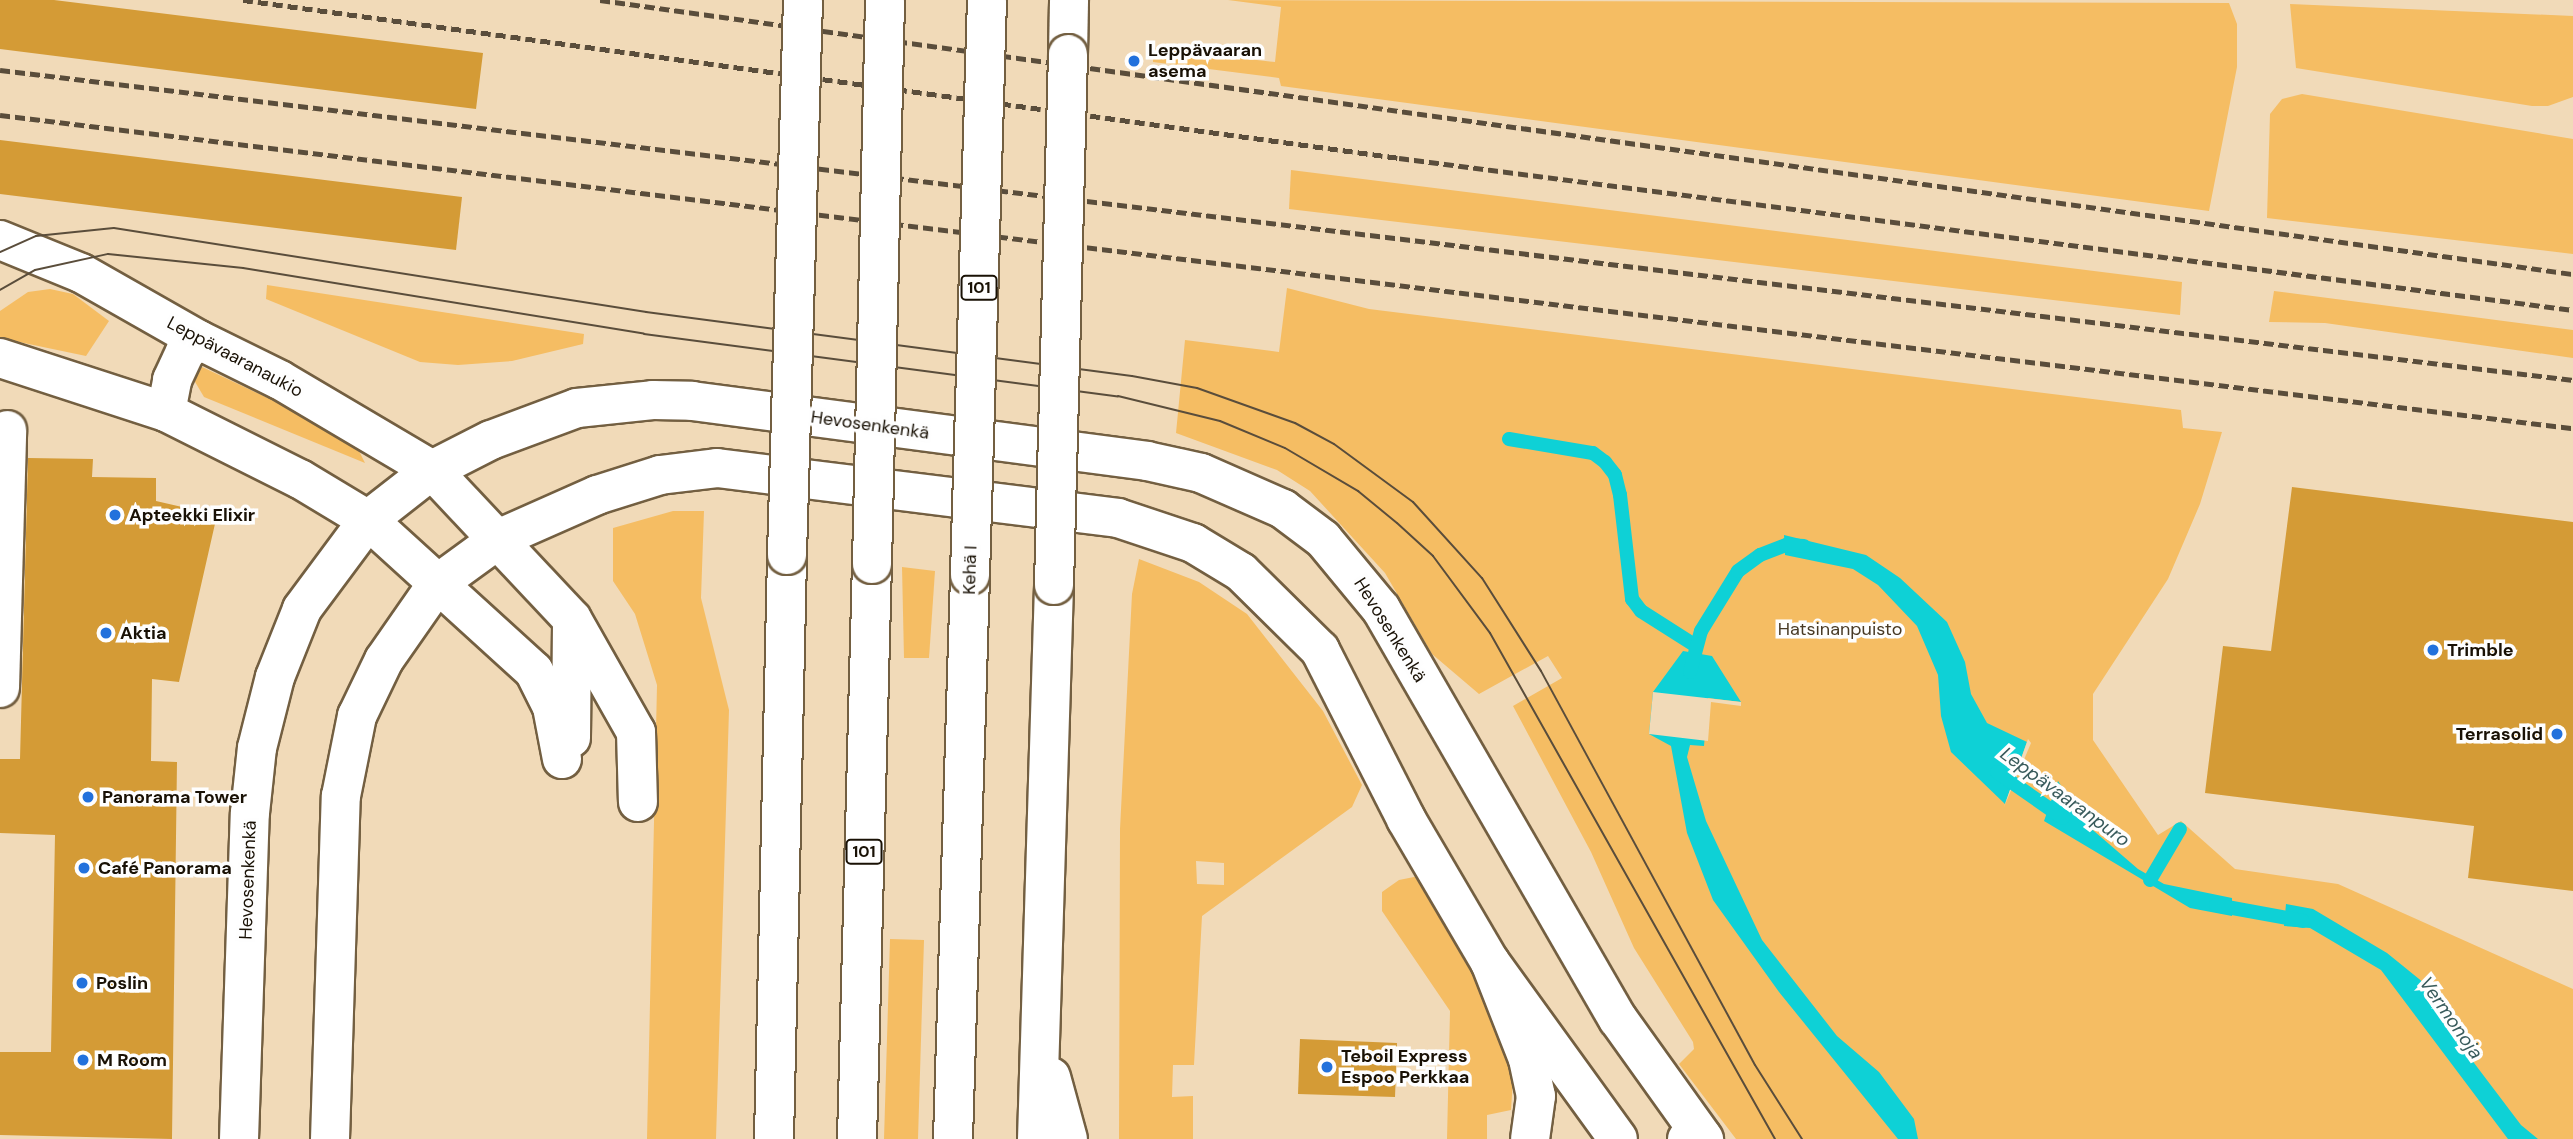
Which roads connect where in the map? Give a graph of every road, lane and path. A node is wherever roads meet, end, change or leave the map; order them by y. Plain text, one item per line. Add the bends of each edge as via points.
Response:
1 (803, 0) edge
2 (885, 0) edge
3 (987, 0) edge
4 (1069, 0) edge
5 (11, 254) edge
6 (199, 341) junction
7 (0, 358) edge
8 (166, 412) junction
9 (6, 430) dead end
10 (432, 470) junction
11 (368, 520) junction
12 (500, 538) junction
13 (437, 584) junction
14 (572, 619) junction
15 (0, 688) edge
16 (638, 802) dead end
17 (1490, 962) junction
18 (1040, 1038) junction
19 (775, 1099) junction
20 (1698, 1138) edge
21 (239, 1139) edge
22 (330, 1139) edge
23 (767, 1139) edge
24 (774, 1139) edge
25 (857, 1139) edge
26 (953, 1139) edge
27 (1037, 1139) edge
28 (1068, 1139) edge
29 (1530, 1139) edge
30 (1618, 1139) edge

1 - 19 main road, bridge
2 - 25 main road, 101, bridge
3 - 26 main road, Kehä I / 101, bridge
4 - 18 main road, bridge
5 - 6 main road, Leppävaaranaukio via 81,273
6 - 8 main road via 185,352 172,380
6 - 10 main road, Leppävaaranaukio via 280,380
7 - 8 main road
8 - 11 main road
9 - 15 main road
10 - 11 main road, Hevosenkenkä
10 - 12 main road, Leppävaaranaukio
10 - 20 main road, Hevosenkenkä via 491,440 577,408 692,401 1147,461 1201,473 1283,509 1323,539 1381,609 1618,1019
11 - 13 main road
11 - 21 main road, Hevosenkenkä via 302,609 275,677 257,748 250,813
12 - 13 main road
12 - 14 main road, Leppävaaranaukio
12 - 17 main road via 597,495 660,475 717,468 1118,518 1193,542 1241,572 1320,650 1406,819
13 - 14 main road via 534,671 552,707 562,759 570,744
13 - 22 main road via 371,683 347,754 337,861
14 - 16 main road, Leppävaaranaukio via 636,732
17 - 29 main road via 1528,1059 1536,1096
17 - 30 main road
18 - 27 main road
18 - 28 main road
19 - 23 main road
19 - 24 main road

